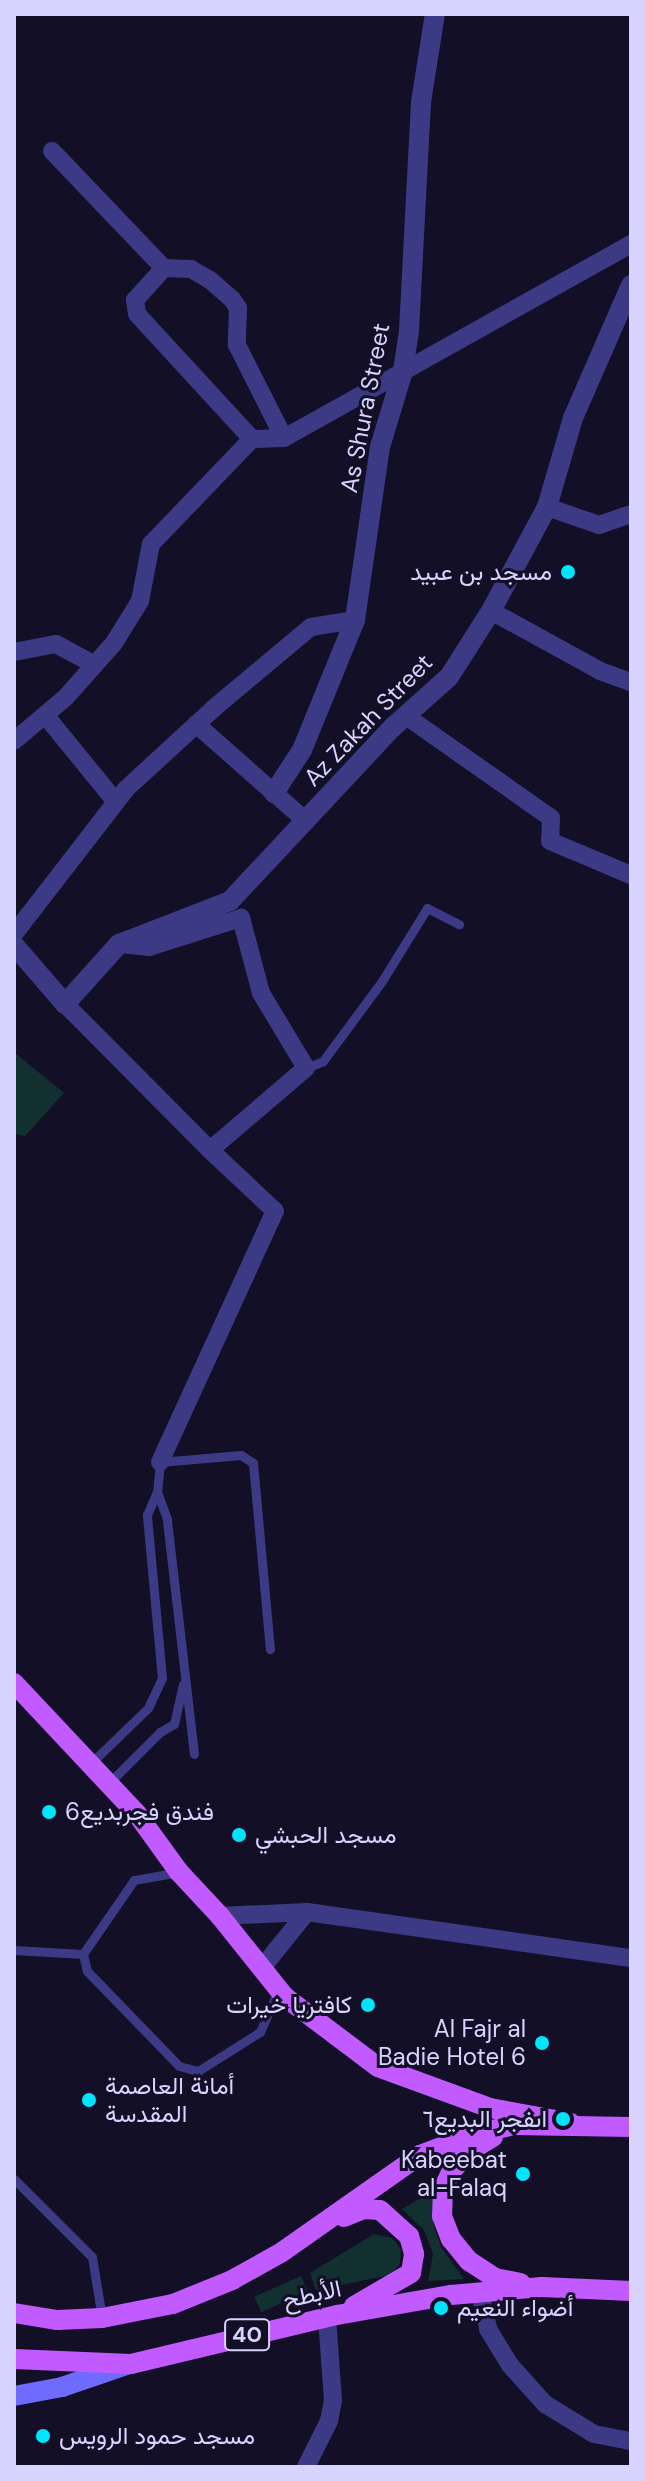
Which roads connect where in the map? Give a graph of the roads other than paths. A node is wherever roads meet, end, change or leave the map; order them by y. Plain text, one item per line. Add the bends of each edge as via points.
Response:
1 (435, 14) edge
2 (52, 151) dead end
3 (631, 244) edge
4 (164, 268) junction
5 (631, 285) edge
6 (403, 371) junction
7 (284, 438) junction
8 (252, 439) junction
9 (547, 507) junction
10 (631, 514) edge
11 (491, 611) junction
12 (355, 620) junction
13 (14, 652) edge
14 (95, 665) junction
15 (631, 682) edge
16 (45, 715) junction
17 (406, 716) junction
18 (196, 724) junction
19 (17, 732) edge
20 (274, 793) junction
21 (116, 802) junction
22 (306, 821) junction
23 (631, 875) edge
24 (459, 924) dead end
25 (14, 934) edge
26 (119, 944) junction
27 (14, 945) edge
28 (65, 1004) junction
29 (306, 1068) junction
30 (210, 1150) junction
31 (160, 1462) junction
32 (157, 1492) junction
33 (270, 1649) dead end
34 (185, 1677) junction
35 (14, 1683) edge
36 (194, 1754) dead end
37 (91, 1763) junction
38 (109, 1783) junction
39 (179, 1872) junction
40 (307, 1912) junction
41 (220, 1916) junction
42 (14, 1950) edge
43 (83, 1954) junction
44 (631, 1958) edge
45 (261, 1969) junction
46 (278, 1990) junction
47 (571, 2123) junction
48 (514, 2125) junction
49 (631, 2127) edge
50 (14, 2179) edge
51 (321, 2226) junction
52 (542, 2287) junction
53 (631, 2291) edge
54 (480, 2293) junction
55 (14, 2313) edge
56 (332, 2316) junction
57 (102, 2318) junction
58 (14, 2359) edge
59 (131, 2364) junction
60 (14, 2396) edge
61 (631, 2441) edge
62 (306, 2467) edge

1 - 6 street, As Shura Street via 421,102
2 - 4 street
3 - 6 street
4 - 7 street via 191,269 232,299 238,308 237,345
4 - 8 street via 135,300 137,314
5 - 9 street, Az Zakah Street via 573,418
6 - 7 street
6 - 12 street, As Shura Street via 380,447
7 - 8 street
8 - 14 street via 151,544 140,601
9 - 10 street via 599,525
9 - 11 street, Az Zakah Street
11 - 15 street via 600,671
11 - 17 street, Az Zakah Street via 449,677
12 - 18 street via 311,627
12 - 20 street, As Shura Street via 302,750
13 - 14 street via 56,644
14 - 16 street
16 - 19 street
16 - 21 street
17 - 22 street, Az Zakah Street
17 - 23 street via 551,818 550,841
18 - 20 street
18 - 21 street
20 - 22 street
21 - 25 street
22 - 26 street, Az Zakah Street via 230,901
24 - 29 lane via 427,908 323,1061
26 - 28 street, Az Zakah Street
26 - 29 street via 149,947 241,918 261,993
27 - 28 street
28 - 30 street
29 - 30 street
30 - 31 street via 275,1211
31 - 32 lane
31 - 33 lane via 241,1455 253,1463
32 - 34 lane via 167,1519
32 - 37 lane via 147,1515 162,1678 148,1708
34 - 36 lane
34 - 38 lane via 174,1724
35 - 37 main road
37 - 38 main road
38 - 39 main road
39 - 41 main road
39 - 43 lane via 134,1880
40 - 41 street
40 - 44 street
40 - 45 street
41 - 45 main road
42 - 43 lane
43 - 46 lane via 87,1971 179,2066 198,2071 260,2032
45 - 46 main road
46 - 47 main road via 378,2067 490,2108
47 - 48 main road, الأبطح
47 - 49 main road
48 - 51 main road, الأبطح via 420,2155
48 - 52 main road via 470,2151 452,2170 443,2189 442,2216 451,2239 469,2261 495,2278
50 - 57 lane via 92,2257
51 - 56 main road via 364,2209 380,2210 409,2236 414,2254 411,2273
51 - 57 main road, الأبطح via 232,2280 173,2304
52 - 53 main road, 40
52 - 54 main road, 40
54 - 56 main road, الأبطح / 40
54 - 61 street via 488,2329 510,2365 545,2404 594,2434
55 - 57 main road, الأبطح via 57,2320
56 - 59 main road, الأبطح / 40
56 - 62 street via 333,2401
58 - 59 main road, الأبطح / 40
59 - 60 main road

